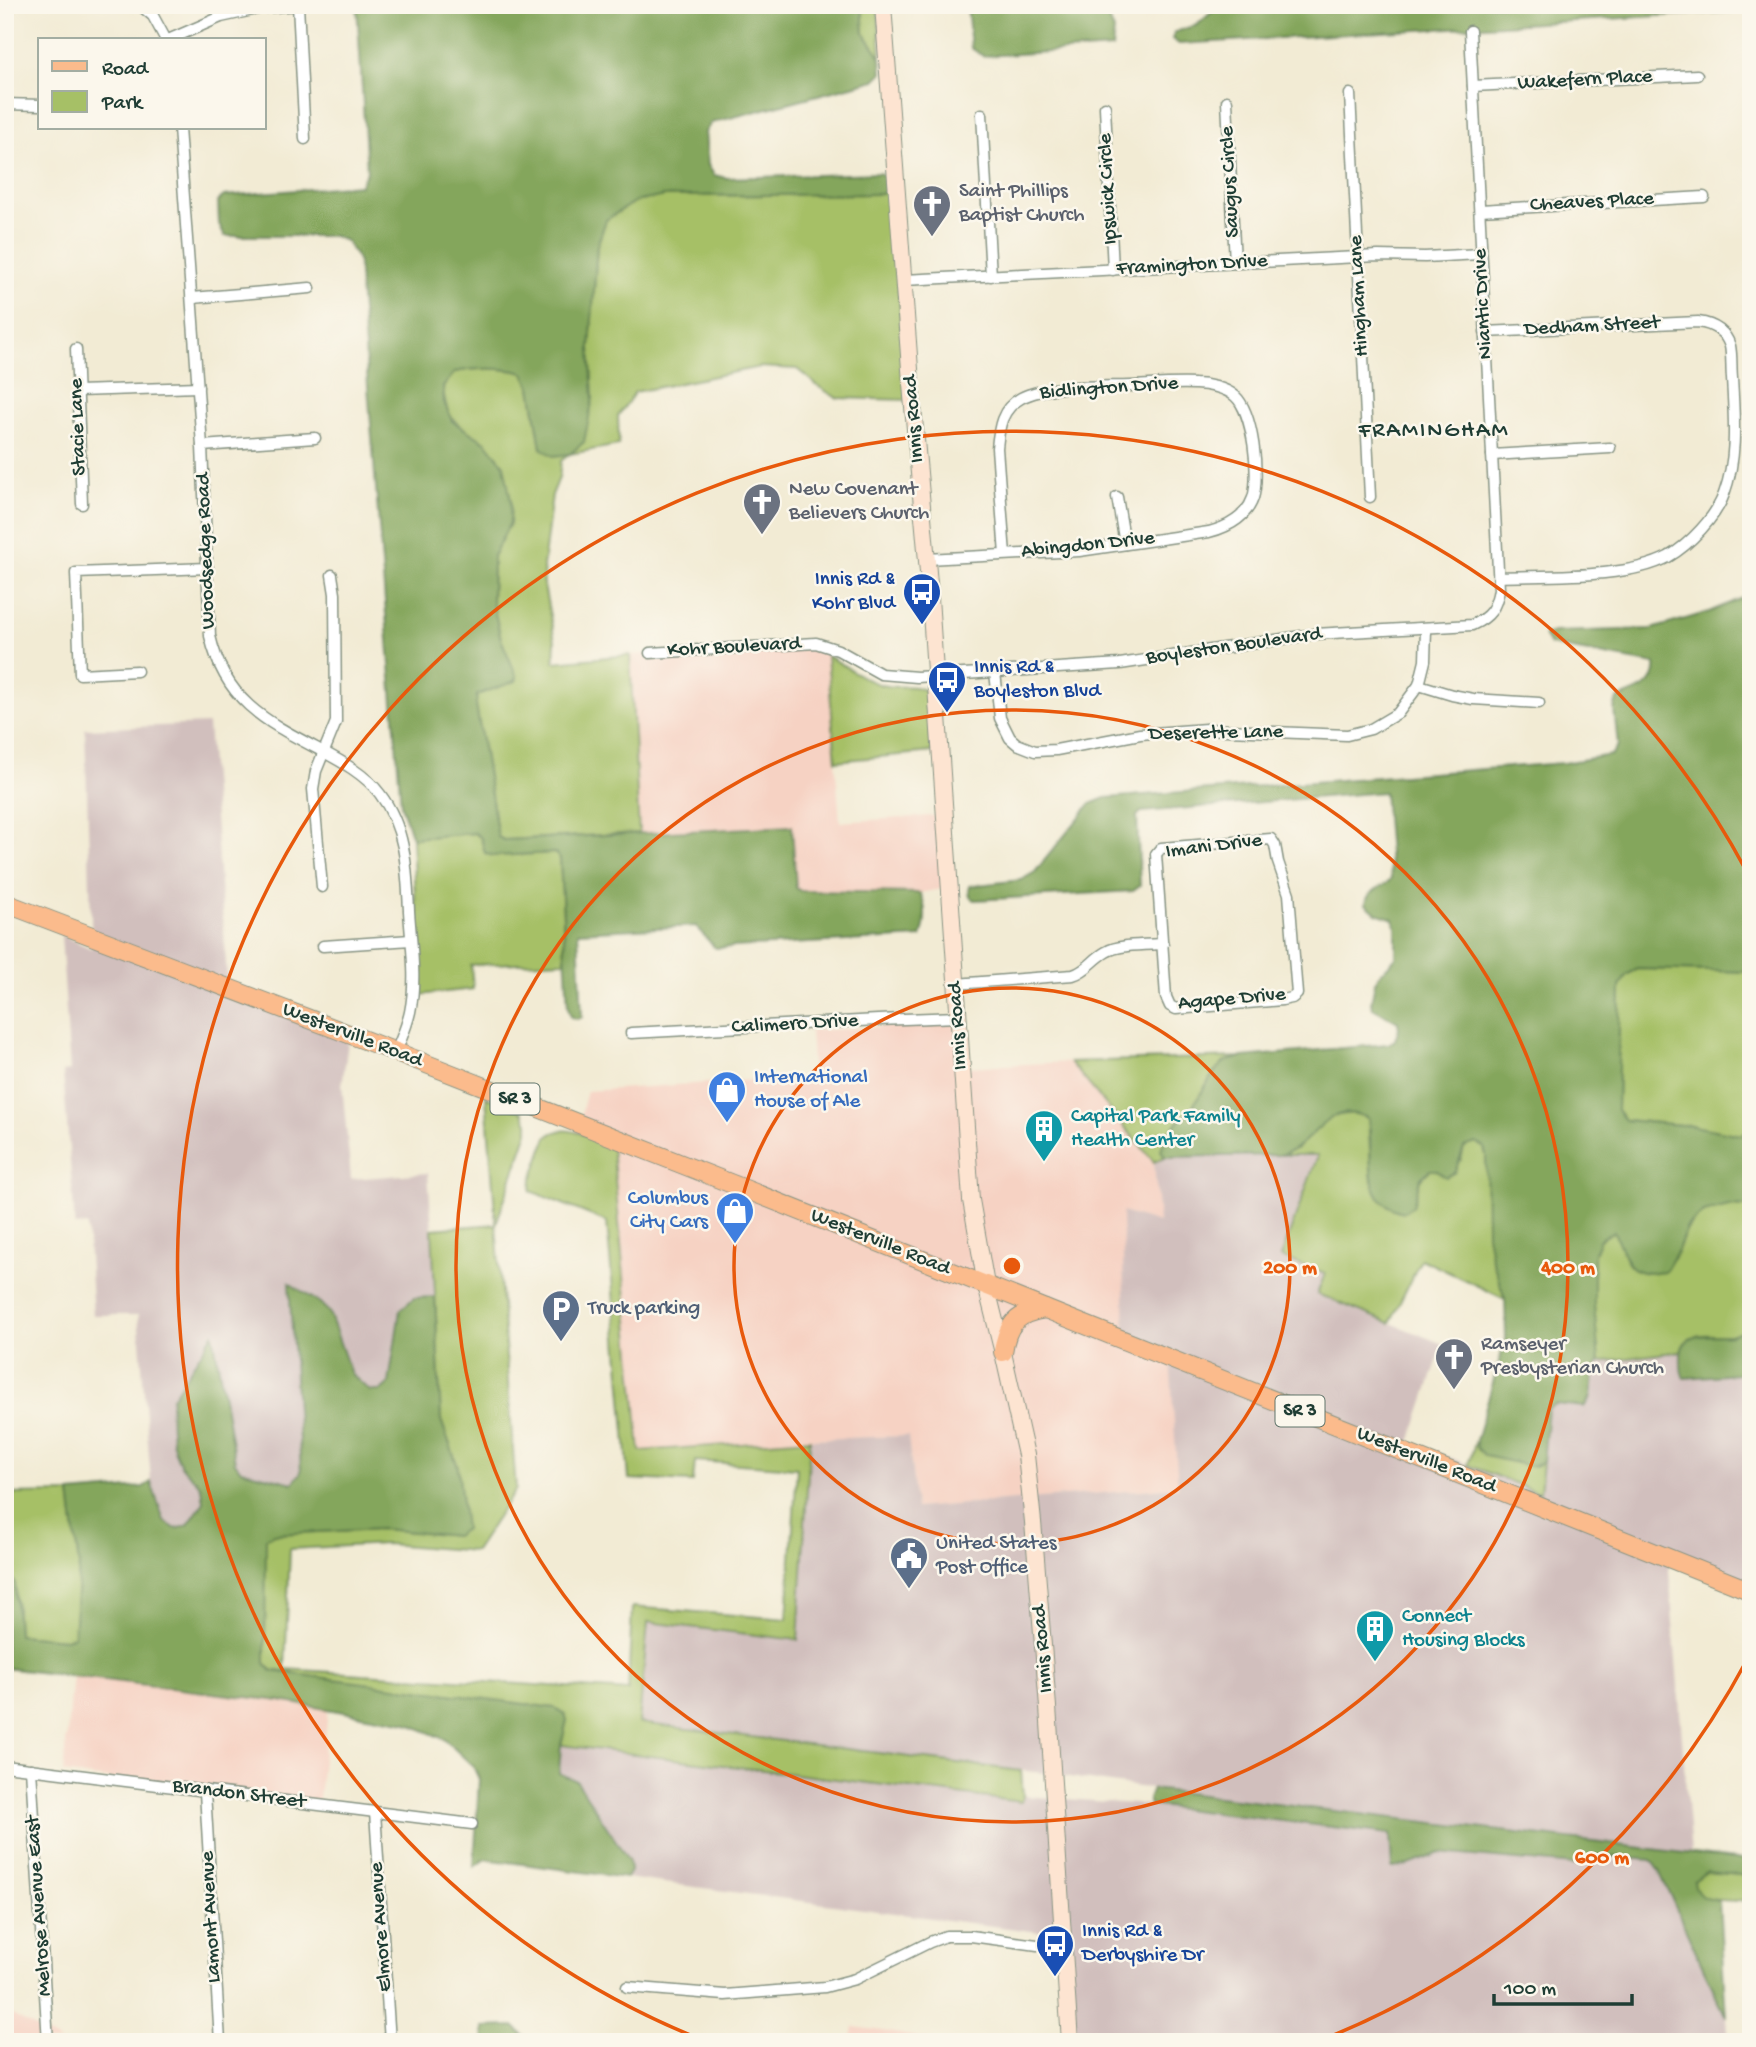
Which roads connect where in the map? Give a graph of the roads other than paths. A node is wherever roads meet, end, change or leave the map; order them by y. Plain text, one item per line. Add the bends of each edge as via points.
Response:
1 (141, 5) edge
2 (298, 5) edge
3 (883, 5) edge
4 (1470, 31) dead end
5 (166, 38) edge
6 (172, 38) edge
7 (1697, 75) dead end
8 (1473, 86) junction
9 (1350, 94) dead end
10 (1227, 101) dead end
11 (5, 104) edge
12 (38, 105) edge
13 (1105, 107) dead end
14 (982, 114) dead end
15 (179, 130) edge
16 (305, 139) dead end
17 (1704, 197) dead end
18 (1480, 209) junction
19 (1480, 254) junction
20 (1357, 258) junction
21 (1235, 264) junction
22 (1113, 270) junction
23 (991, 276) junction
24 (904, 280) junction
25 (310, 288) dead end
26 (192, 298) junction
27 (1485, 332) junction
28 (76, 349) dead end
29 (198, 387) junction
30 (78, 390) junction
31 (1235, 396) joint
32 (315, 438) dead end
33 (202, 446) junction
34 (1610, 448) dead end
35 (1492, 455) junction
36 (1117, 497) dead end
37 (1370, 497) dead end
38 (82, 504) dead end
39 (1125, 544) junction
40 (1006, 555) junction
41 (927, 559) junction
42 (208, 568) junction
43 (332, 575) dead end
44 (1499, 577) junction
45 (1426, 629) junction
46 (650, 653) dead end
47 (137, 671) dead end
48 (996, 672) junction
49 (936, 674) junction
50 (1419, 685) junction
51 (1539, 703) dead end
52 (325, 752) junction
53 (1276, 852) joint
54 (322, 887) dead end
55 (5, 903) edge
56 (411, 940) junction
57 (1163, 944) junction
58 (323, 946) dead end
59 (956, 985) junction
60 (958, 1017) junction
61 (631, 1033) dead end
62 (396, 1052) junction
63 (986, 1285) junction
64 (1045, 1309) junction
65 (1003, 1352) junction
66 (1751, 1591) edge
67 (5, 1766) edge
68 (31, 1769) junction
69 (205, 1792) junction
70 (375, 1812) junction
71 (472, 1824) dead end
72 (1063, 1934) junction
73 (627, 1987) dead end
74 (48, 2042) edge
75 (220, 2042) edge
76 (390, 2042) edge
77 (1070, 2042) edge

1 - 5 street
2 - 6 street via 221,17
2 - 16 street
3 - 24 main road, Innis Road
4 - 8 street, Niantic Drive
7 - 8 street, Wakefern Place
8 - 18 street, Niantic Drive
9 - 20 street, Hingham Lane
10 - 21 street, Saugus Circle
11 - 12 street
13 - 22 street, Ipswick Circle
14 - 23 street
15 - 26 street, Woodsedge Road
17 - 18 street, Cheaves Place
18 - 19 street, Niantic Drive
19 - 20 street, Framington Drive
19 - 27 street, Niantic Drive
20 - 21 street, Framington Drive
20 - 37 street, Hingham Lane
21 - 22 street, Framington Drive
22 - 23 street, Framington Drive
23 - 24 street, Framington Drive
24 - 41 main road, Innis Road
25 - 26 street
26 - 29 street, Woodsedge Road
27 - 35 street, Niantic Drive
27 - 44 street, Dedham Street via 1698,321 1721,331 1730,346 1735,456 1724,497 1700,532 1668,557 1629,570
28 - 30 street, Stacie Lane
29 - 30 street
29 - 33 street, Woodsedge Road
30 - 38 street, Stacie Lane
31 - 39 street, Abingdon Drive via 1253,434 1253,498 1243,515 1228,527
31 - 40 street, Bidlington Drive via 1197,384 1047,390 1020,399 1006,410 998,433
32 - 33 street
33 - 42 street, Woodsedge Road
34 - 35 street
35 - 44 street, Niantic Drive
36 - 39 street
39 - 40 street, Abingdon Drive
40 - 41 street, Abingdon Drive
41 - 49 main road, Innis Road
42 - 47 street via 76,573 80,674
42 - 52 street, Woodsedge Road via 210,636 233,690 281,729
43 - 52 street via 337,705
44 - 45 street, Boyleston Boulevard via 1496,605 1487,618 1472,625
45 - 48 street, Boyleston Boulevard via 1315,634 1120,664
45 - 50 street, Deserette Lane
46 - 49 street, Kohr Boulevard via 816,643 881,674
48 - 49 street, Boyleston Boulevard
48 - 50 street, Deserette Lane via 1000,718 1010,738 1035,751 1206,729 1347,734 1371,729 1398,713
49 - 59 main road, Innis Road
50 - 51 street via 1473,699
52 - 54 street via 313,789
52 - 56 street, Woodsedge Road via 380,793 393,817 406,862
53 - 57 street, Imani Drive via 1271,839 1161,848 1156,854
53 - 57 street, Agape Drive via 1289,894 1298,988 1292,998 1176,1009 1166,998
55 - 62 main road, Westerville Road / SR 3
56 - 58 street
56 - 62 street, Woodsedge Road via 410,1012
57 - 59 street via 1111,949 1073,975
59 - 60 main road, Innis Road
60 - 61 street, Calimero Drive
60 - 63 main road, Innis Road via 971,1200
62 - 63 main road, Westerville Road / SR 3
63 - 64 main road, Westerville Road / SR 3
63 - 65 main road, Innis Road
64 - 65 main road via 1021,1315 1005,1336
64 - 66 main road, Westerville Road / SR 3
65 - 72 main road, Innis Road via 1026,1455 1033,1522
67 - 68 street, Brandon Street
68 - 69 street, Brandon Street
68 - 74 street, Melrose Avenue East
69 - 70 street, Brandon Street
69 - 75 street, Lamont Avenue
70 - 71 street, Brandon Street
70 - 76 street, Elmore Avenue
72 - 73 street via 1052,1947 946,1936 855,1979 825,1987 725,1995
72 - 77 main road, Innis Road

